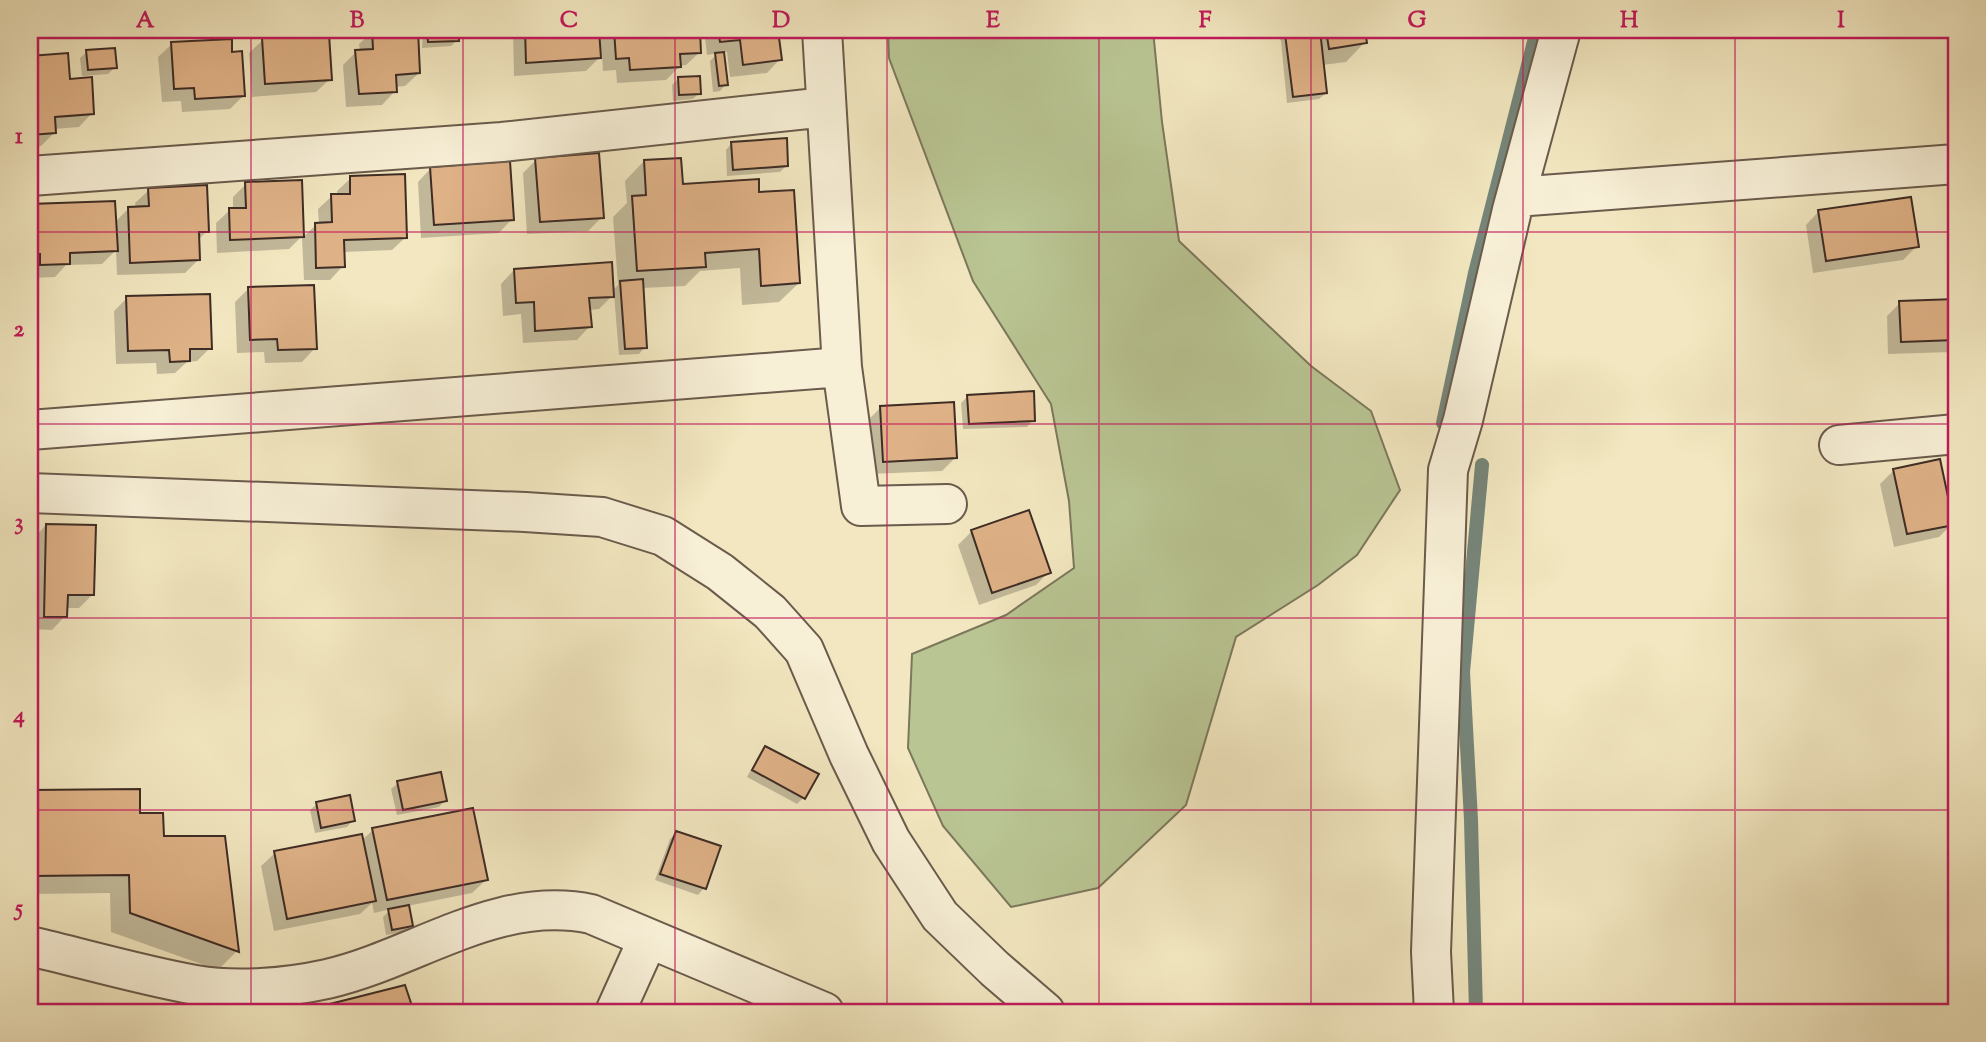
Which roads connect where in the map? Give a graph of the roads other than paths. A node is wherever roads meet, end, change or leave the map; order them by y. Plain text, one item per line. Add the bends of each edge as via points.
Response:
1 (821, 30) edge
2 (1560, 30) edge
3 (826, 107) junction
4 (1956, 164) edge
5 (30, 176) edge
6 (1516, 197) junction
7 (842, 367) junction
8 (30, 430) edge
9 (1956, 434) edge
10 (1839, 445) dead end
11 (30, 494) edge
12 (947, 504) dead end
13 (648, 939) junction
14 (30, 946) edge
15 (615, 1012) edge
16 (824, 1012) edge
17 (1045, 1012) edge
18 (1434, 1012) edge

1 - 3 street
2 - 6 street
3 - 5 street via 502,142
3 - 7 street
4 - 6 street
6 - 18 street via 1448,470 1431,952
7 - 8 street
7 - 12 street via 861,506
9 - 10 street
11 - 17 street via 602,517 663,536 720,572 770,612 804,650 891,841 940,916
13 - 14 street via 591,914 518,912 328,979 269,989 197,985
13 - 15 street
13 - 16 street

